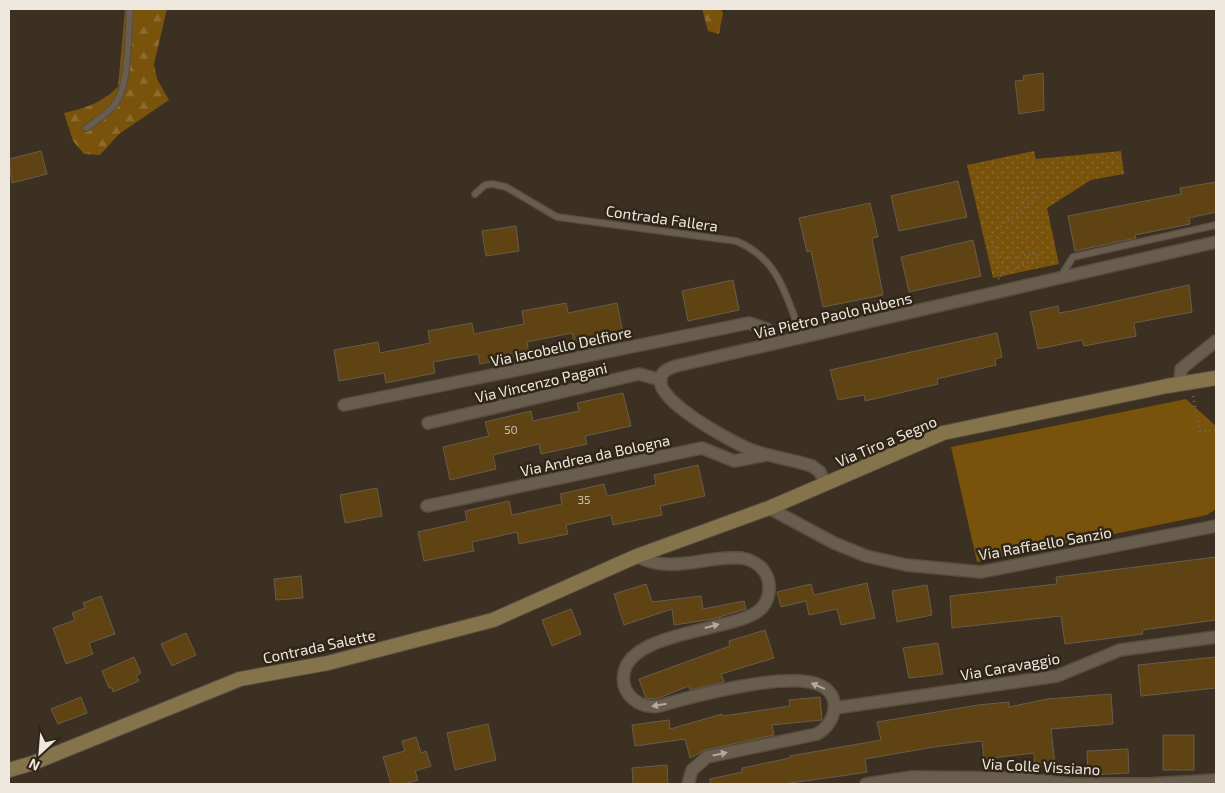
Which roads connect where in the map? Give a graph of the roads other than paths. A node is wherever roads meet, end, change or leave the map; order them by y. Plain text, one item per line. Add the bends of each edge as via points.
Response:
1 (130, 9) edge
2 (86, 128) dead end
3 (475, 194) dead end
4 (1216, 225) edge
5 (1216, 242) edge
6 (1060, 278) junction
7 (802, 337) junction
8 (1216, 341) edge
9 (774, 344) junction
10 (1216, 378) edge
11 (661, 380) junction
12 (1186, 386) junction
13 (344, 405) dead end
14 (428, 423) dead end
15 (768, 455) junction
16 (826, 484) junction
17 (427, 506) dead end
18 (769, 508) junction
19 (1216, 526) edge
20 (637, 556) junction
21 (1216, 637) edge
22 (835, 708) junction
23 (9, 770) edge
24 (1216, 780) edge
25 (688, 784) edge
26 (866, 784) edge

1 - 2 lane via 124,83 118,100
3 - 7 lane, Contrada Fallera via 485,185 492,184 506,187 558,217 736,241 751,247 768,260 780,281
4 - 6 lane via 1073,257
5 - 6 street, Via Pietro Paolo Rubens
6 - 7 street, Via Pietro Paolo Rubens
7 - 9 street, Via Pietro Paolo Rubens
8 - 12 street via 1181,369
9 - 11 street, Via Pietro Paolo Rubens via 673,367 665,371
9 - 13 street, Via Iacobello Delfiore via 767,329 749,323
10 - 12 main road, Via Tiro a Segno
11 - 14 street, Via Vincenzo Pagani via 639,374
11 - 15 street via 665,395 686,412 730,440
12 - 16 main road, Via Tiro a Segno via 943,433
15 - 16 street via 812,466 820,472
15 - 17 street, Via Andrea da Bologna via 734,461 702,448
16 - 18 main road, Via Tiro a Segno
18 - 19 street, Via Raffaello Sanzio via 834,543 866,556 906,565 981,572
18 - 20 main road, Via Tiro a Segno
22 -> 20 street via 831,695 809,682 771,682 653,707 634,700 628,694 623,679 626,665 634,656 672,637 749,616 761,609 769,591 765,573 747,560 655,564
20 - 23 main road, Contrada Salette via 493,620 328,663 240,679
21 - 22 street, Via Caravaggio via 1120,650 1057,676
25 -> 22 street via 692,770 707,757 817,734 830,725
24 - 26 street, Via Colle Vissiano via 1070,784 1016,778 912,777

